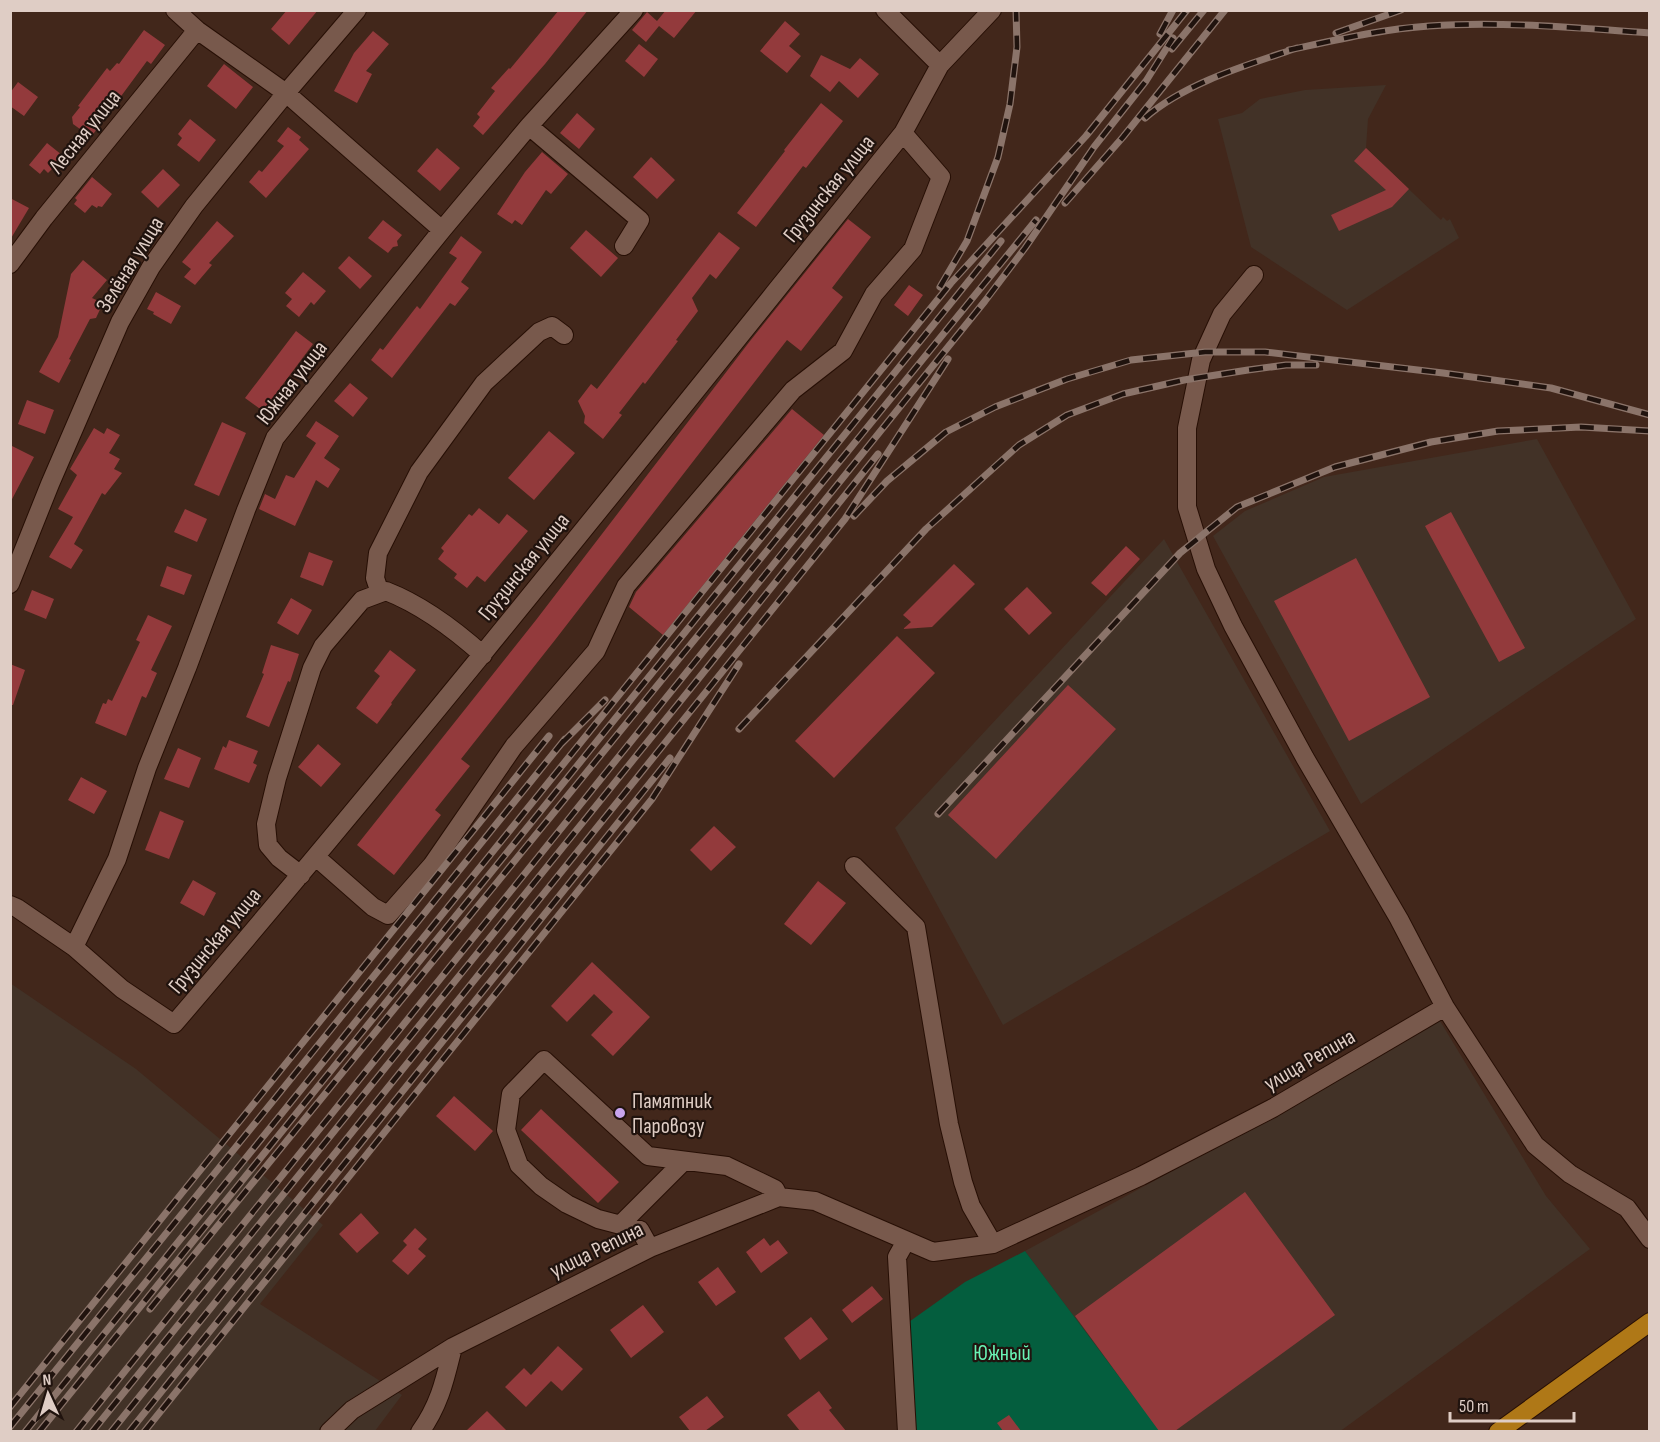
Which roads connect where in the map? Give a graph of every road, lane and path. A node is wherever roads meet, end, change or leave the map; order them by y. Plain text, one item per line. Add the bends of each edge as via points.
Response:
1 (175, 10) edge
2 (357, 10) edge
3 (634, 10) edge
4 (885, 10) edge
5 (992, 10) edge
6 (197, 30) junction
7 (940, 65) junction
8 (286, 93) junction
9 (529, 126) junction
10 (903, 133) junction
11 (442, 230) junction
12 (624, 246) dead end
13 (10, 264) edge
14 (1254, 275) dead end
15 (564, 334) dead end
16 (10, 584) edge
17 (380, 593) junction
18 (483, 655) junction
19 (316, 857) junction
20 (854, 866) dead end
21 (301, 875) junction
22 (10, 905) edge
23 (74, 947) junction
24 (1445, 1007) junction
25 (684, 1161) junction
26 (779, 1197) junction
27 (620, 1225) junction
28 (1650, 1239) edge
29 (906, 1241) junction
30 (993, 1244) junction
31 (650, 1248) junction
32 (1650, 1322) edge
33 (453, 1347) junction
34 (329, 1431) edge
35 (420, 1431) edge
36 (907, 1431) edge
37 (1498, 1431) edge

1 - 6 street
2 - 8 street, Зелёная улица
3 - 9 street, Южная улица
4 - 7 street
5 - 7 street, Грузинская улица
6 - 8 street
6 - 13 street, Лесная улица
7 - 10 street, Грузинская улица
8 - 11 street
8 - 16 street, Зелёная улица via 194,206 130,304
9 - 11 street, Южная улица
9 - 12 street via 640,220
10 - 18 street, Грузинская улица
10 - 19 street via 941,177 913,249 874,294 843,351 793,390 626,586 596,651 514,746 432,865 388,915 373,907
11 - 23 street, Южная улица via 275,438 147,768 117,859
14 - 24 street via 1222,314 1201,360 1187,428 1187,507 1206,569 1233,626
15 - 17 street via 552,326 539,332 484,383 419,472 378,553 375,578
17 - 18 street via 386,591 405,598 454,629
17 - 21 street via 362,600 322,646 274,786 266,824 268,845
18 - 19 street, Грузинская улица
19 - 21 street, Грузинская улица
20 - 30 street via 916,927 949,1124 963,1182 971,1206
21 - 23 street, Грузинская улица via 174,1024 122,989
22 - 23 street
24 - 28 street via 1535,1145 1570,1174 1627,1208
24 - 30 street, улица Репина via 1273,1108 1141,1176
25 - 26 street via 727,1166 775,1189
25 - 27 street
25 - 27 street via 648,1156 544,1060 511,1094 506,1130 519,1164 567,1204
26 - 29 street, улица Репина via 815,1201
26 - 31 street, улица Репина
27 - 31 street via 640,1230
29 - 30 street, улица Репина via 933,1252
29 - 36 street via 897,1257
31 - 33 street, улица Репина
32 - 37 highway
33 - 34 street, улица Репина via 352,1410
33 - 35 street via 440,1397

